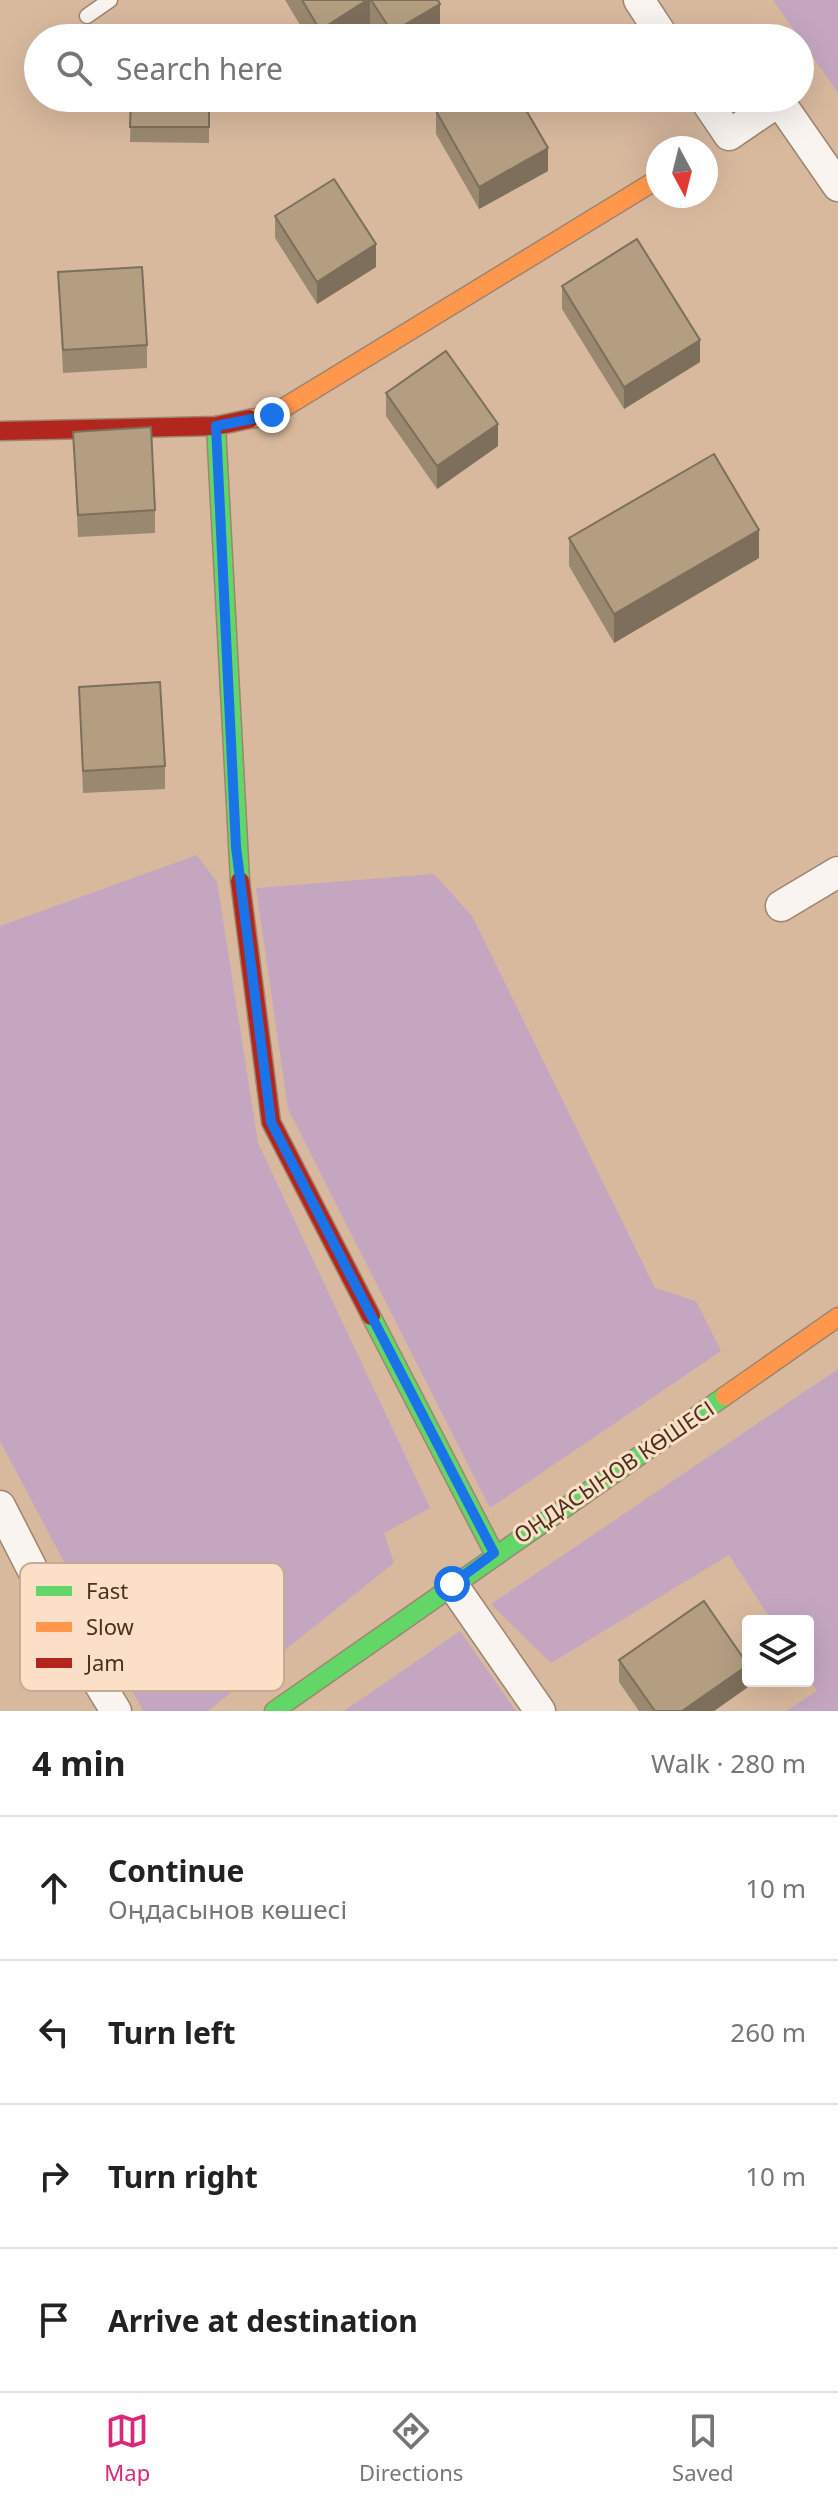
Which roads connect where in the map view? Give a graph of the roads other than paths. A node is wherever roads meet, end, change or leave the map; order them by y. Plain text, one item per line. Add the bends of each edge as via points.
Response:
1 (110, 0) edge
2 (639, 0) edge
3 (87, 16) dead end
4 (655, 24) edge
5 (708, 112) edge
6 (762, 112) edge
7 (787, 112) edge
8 (715, 136) edge
9 (718, 141) edge
10 (646, 186) edge
11 (838, 186) edge
12 (216, 426) junction
13 (0, 431) edge
14 (838, 872) edge
15 (781, 906) dead end
16 (838, 1317) edge
17 (0, 1506) edge
18 (494, 1553) junction
19 (29, 1563) edge
20 (452, 1584) junction
21 (104, 1691) edge
22 (116, 1711) edge
23 (274, 1711) edge
24 (540, 1711) edge

1 - 3 lane
2 - 4 street
5 - 8 street
6 - 9 street
7 - 11 street
10 - 12 street via 272,415
12 - 13 street
12 - 18 street via 236,847 271,1122
14 - 15 street
16 - 18 street, ОҢДАСЫНОВ КӨШЕСІ
17 - 19 street
18 - 20 street, ОҢДАСЫНОВ КӨШЕСІ
20 - 23 street, ОҢДАСЫНОВ КӨШЕСІ
20 - 24 street
21 - 22 street

